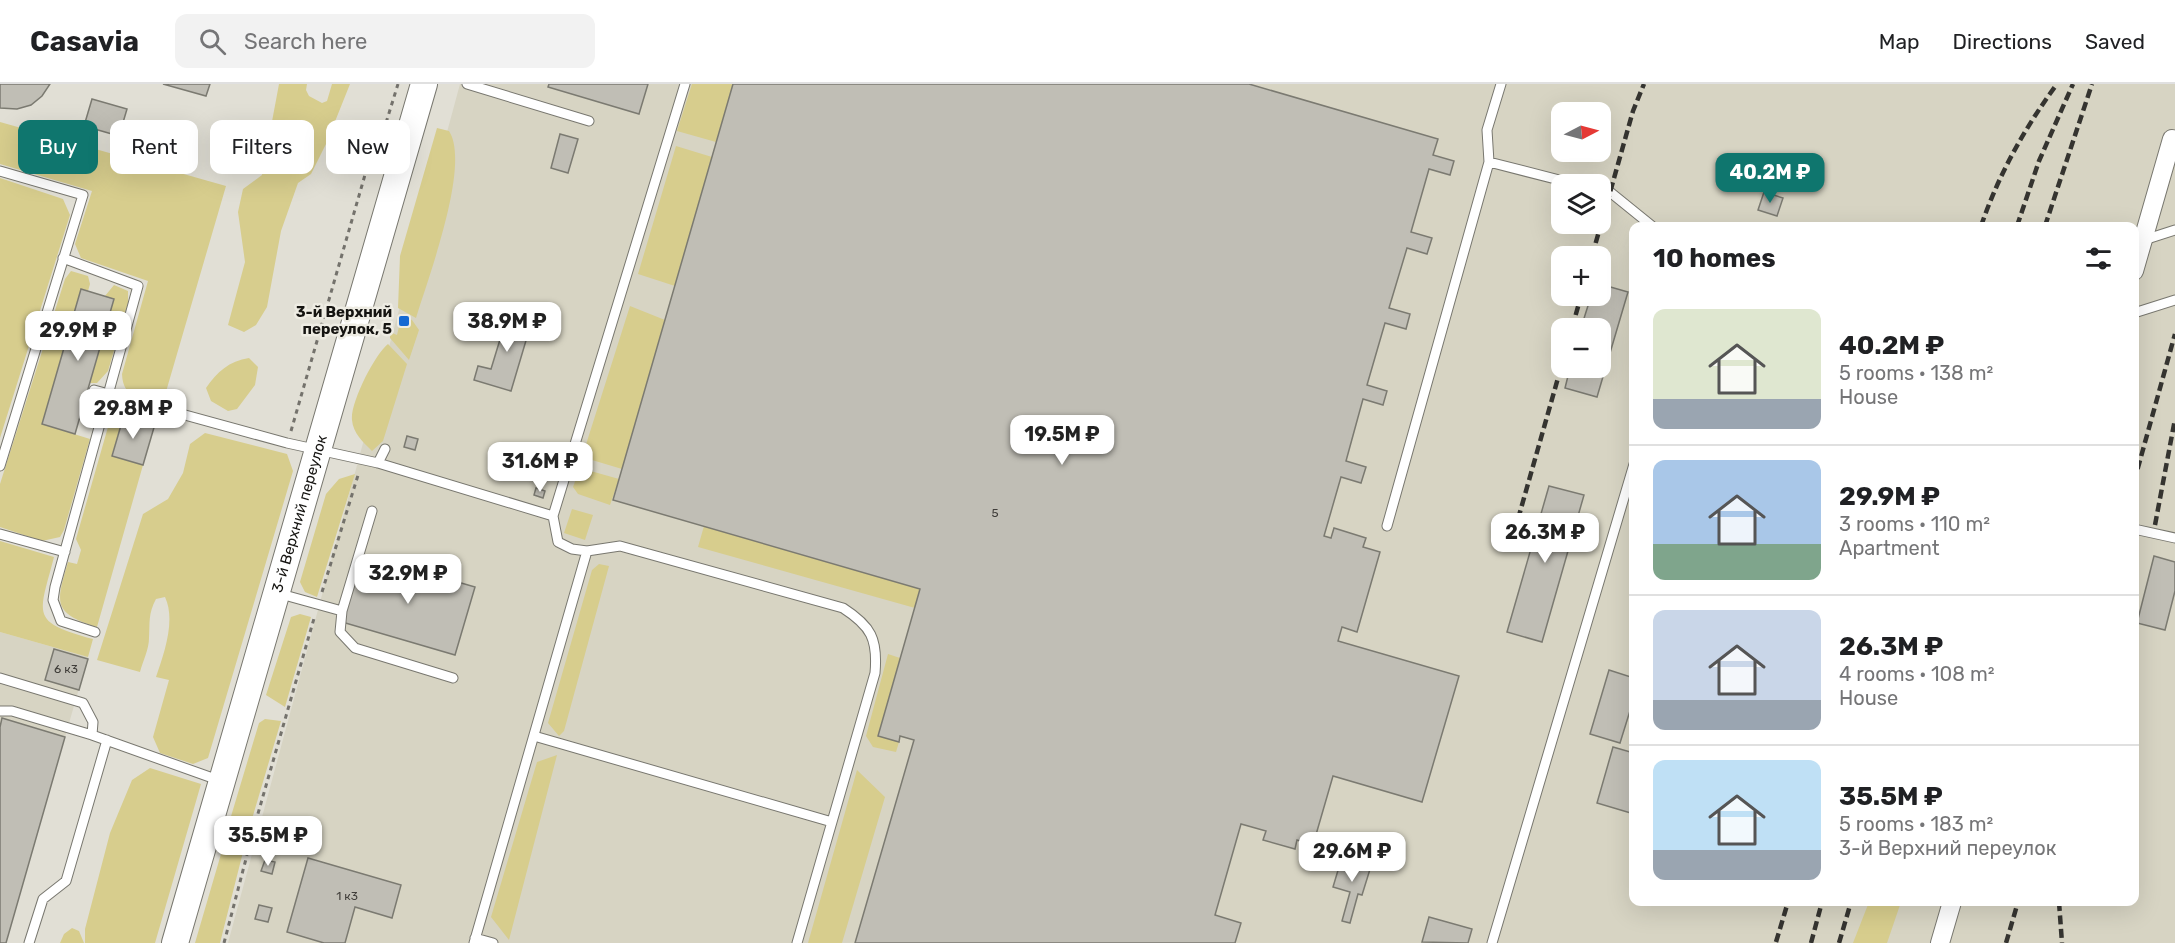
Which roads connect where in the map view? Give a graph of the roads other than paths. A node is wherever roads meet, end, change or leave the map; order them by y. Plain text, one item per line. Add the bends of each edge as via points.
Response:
1 (424, 84) edge
2 (466, 84) edge
3 (686, 84) edge
4 (1501, 84) edge
5 (589, 121) dead end
6 (2172, 139) dead end
7 (1489, 162) junction
8 (0, 171) edge
9 (1551, 178) edge
10 (1611, 193) edge
11 (1647, 222) edge
12 (2175, 230) edge
13 (2144, 240) junction
14 (2139, 256) edge
15 (63, 258) junction
16 (2175, 300) edge
17 (2139, 311) edge
18 (94, 390) dead end
19 (108, 394) junction
20 (385, 449) dead end
21 (317, 450) junction
22 (378, 463) junction
23 (0, 466) edge
24 (1629, 481) edge
25 (372, 511) dead end
26 (553, 516) junction
27 (1387, 526) dead end
28 (2139, 530) edge
29 (0, 534) edge
30 (2175, 538) edge
31 (587, 551) junction
32 (65, 552) junction
33 (275, 592) junction
34 (342, 611) junction
35 (95, 632) dead end
36 (0, 678) edge
37 (453, 678) dead end
38 (0, 711) edge
39 (92, 735) junction
40 (534, 736) junction
41 (107, 740) junction
42 (221, 781) junction
43 (832, 822) junction
44 (207, 832) junction
45 (262, 847) dead end
46 (1951, 906) edge
47 (474, 941) edge
48 (29, 943) edge
49 (175, 943) edge
50 (493, 943) edge
51 (797, 943) edge
52 (1492, 943) edge
53 (1940, 943) edge

1 - 21 street, 3-й Верхний переулок
2 - 5 lane
3 - 26 lane
4 - 7 lane via 1487,130
6 - 13 street
7 - 9 lane
7 - 27 lane
8 - 15 lane via 83,195
10 - 11 lane
12 - 13 lane
13 - 14 street
15 - 19 lane via 138,286
15 - 23 lane
16 - 17 lane
18 - 19 lane
19 - 21 lane
19 - 32 lane
20 - 22 lane
21 - 22 lane
21 - 33 street, 3-й Верхний переулок
22 - 26 lane
24 - 52 lane
25 - 34 lane
26 - 31 lane via 558,542
28 - 30 lane
29 - 32 lane
31 - 40 lane
31 - 43 lane via 620,546 843,608 858,618 871,633 877,653 875,673
32 - 35 lane via 55,587 55,611 60,621
33 - 34 lane
33 - 42 street, 3-й Верхний переулок
34 - 37 lane via 340,632 355,648
36 - 39 lane via 84,704 93,723
38 - 39 lane via 12,711
39 - 41 lane
40 - 43 lane
40 - 47 lane
41 - 42 lane
41 - 48 lane via 66,881 43,899
42 - 44 street, 3-й Верхний переулок
43 - 51 lane
44 - 45 lane
44 - 49 street, 3-й Верхний переулок
46 - 53 street
47 - 50 lane

